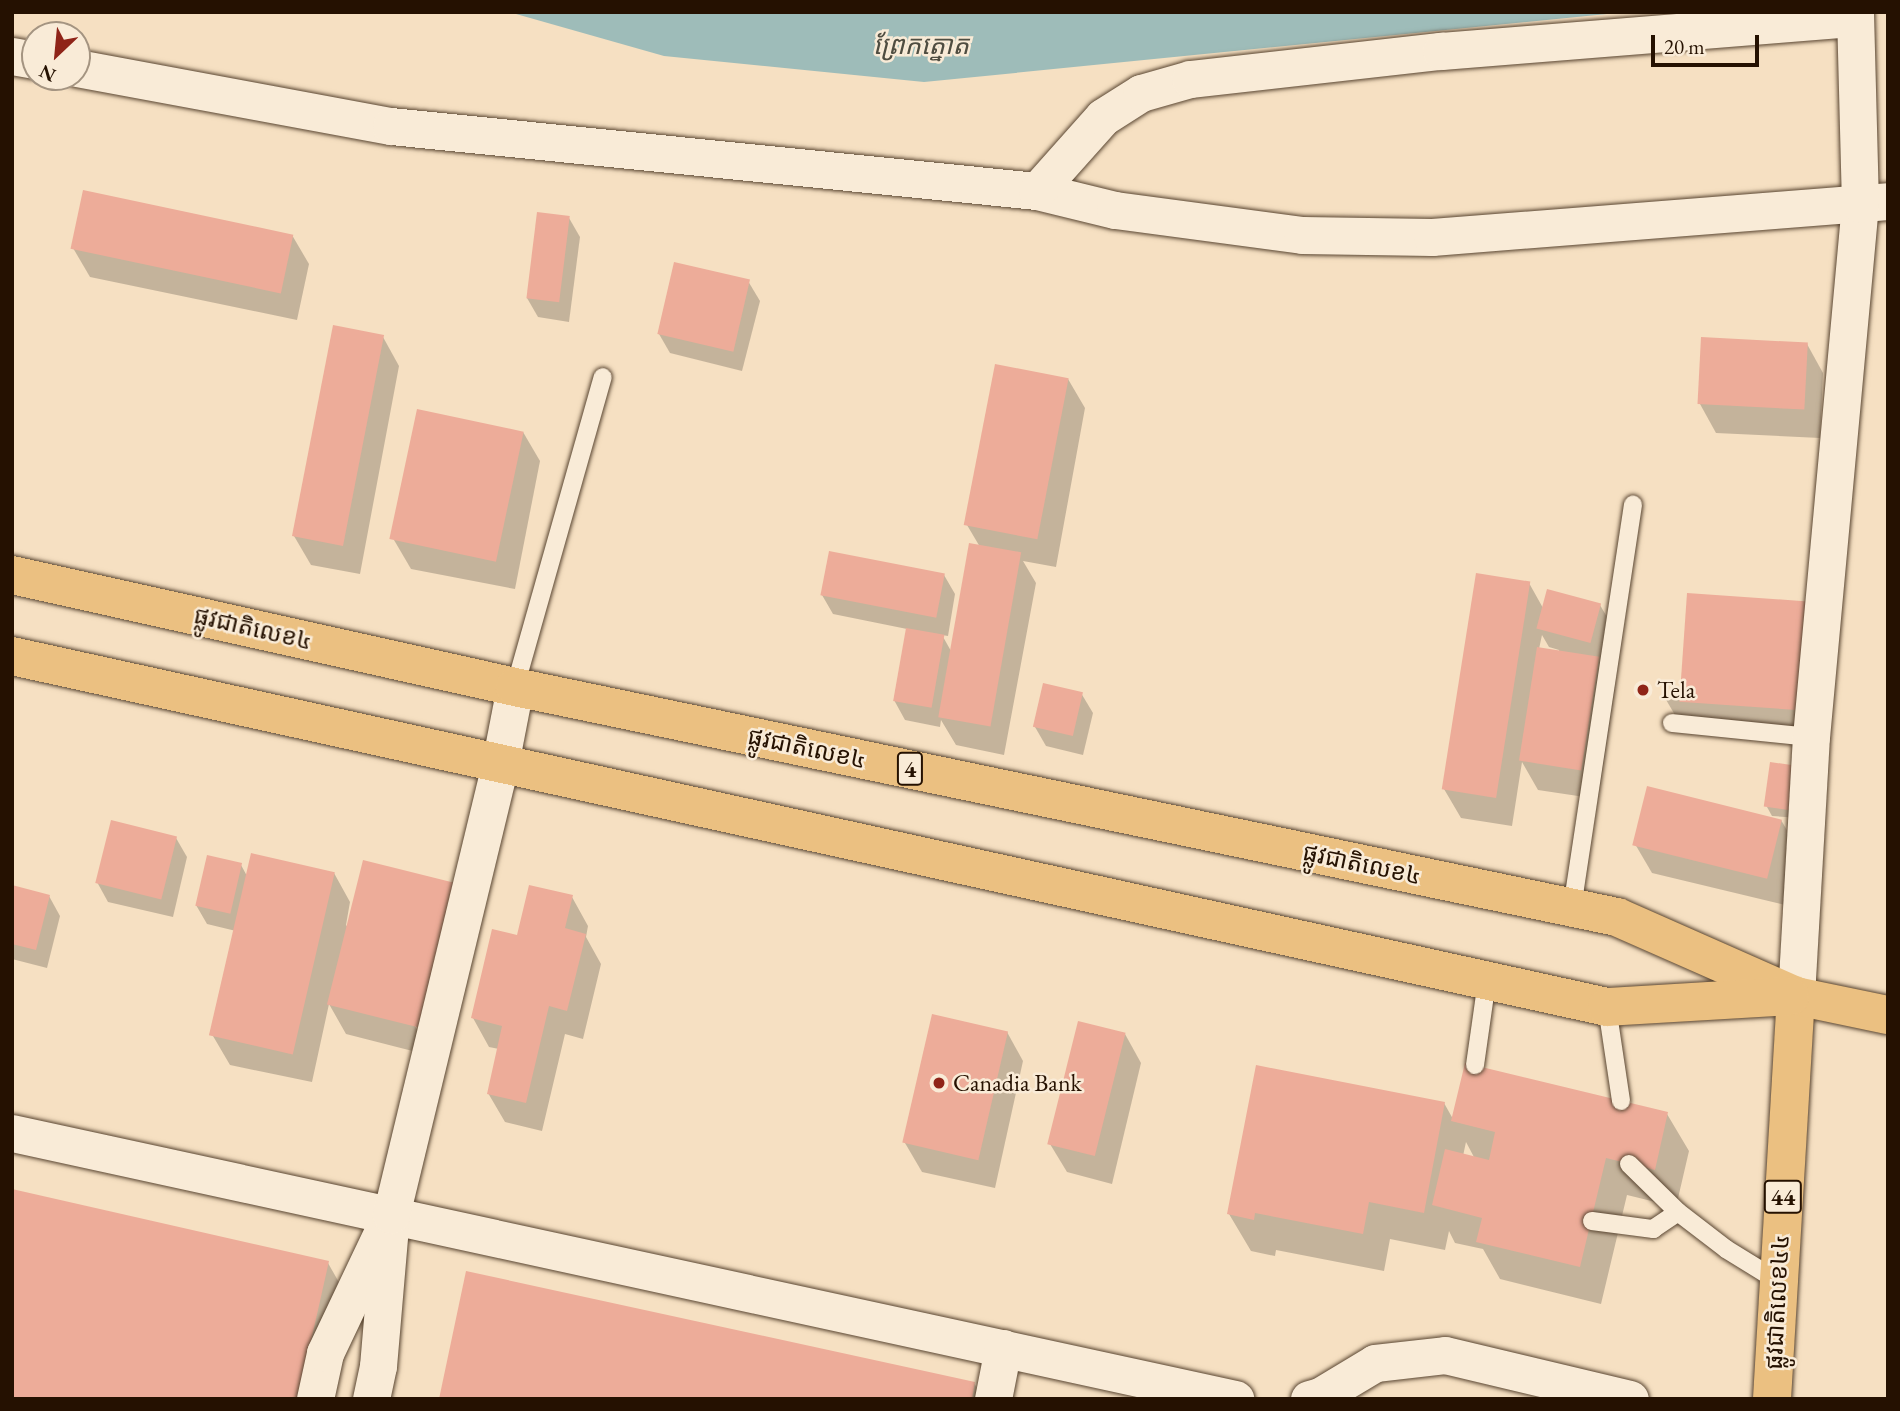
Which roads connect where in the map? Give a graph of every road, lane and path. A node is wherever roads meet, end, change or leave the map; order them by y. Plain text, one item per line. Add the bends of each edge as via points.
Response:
1 (1855, 15) edge
2 (91, 71) edge
3 (1037, 191) junction
4 (1874, 202) edge
5 (603, 377) dead end
6 (1633, 505) dead end
7 (12, 575) edge
8 (12, 656) edge
9 (515, 687) junction
10 (1672, 723) dead end
11 (1811, 737) junction
12 (500, 764) junction
13 (1572, 908) junction
14 (1488, 981) junction
15 (1796, 996) junction
16 (1607, 1007) junction
17 (1888, 1015) edge
18 (1475, 1065) dead end
19 (1621, 1101) dead end
20 (12, 1133) edge
21 (1629, 1164) dead end
22 (1678, 1212) junction
23 (391, 1215) junction
24 (1592, 1221) dead end
25 (1778, 1281) junction
26 (1003, 1348) junction
27 (315, 1399) edge
28 (371, 1399) edge
29 (993, 1399) edge
30 (1235, 1399) edge
31 (1309, 1399) edge
32 (1630, 1399) edge
33 (1772, 1399) edge

1 - 3 street via 1441,51 1190,79 1141,93 1103,117
1 - 4 street
2 - 3 street via 391,126
3 - 4 street via 1115,211 1301,235 1353,237 1432,237
4 - 11 street
5 - 9 lane
6 - 13 lane
7 - 9 main road, ផ្លូវជាតិលេខ៤ / 4
8 - 12 main road, ផ្លូវជាតិលេខ៤ / 4
9 - 12 street
9 - 13 main road, ផ្លូវជាតិលេខ៤ / 4
10 - 11 lane
11 - 15 street
12 - 14 main road, ផ្លូវជាតិលេខ៤ / 4
12 - 23 street
13 - 15 main road, ផ្លូវជាតិលេខ៤ / 4 via 1617,917
14 - 16 main road, ផ្លូវជាតិលេខ៤ / 4
14 - 18 lane
15 - 16 main road, ផ្លូវជាតិលេខ៤ / 4
15 - 17 main road, ផ្លូវជាតិលេខ៤ / 4
15 - 25 main road, ផ្លូវជាតិលេខ៤៤ / 44
16 - 19 lane
20 - 23 street
21 - 22 lane
22 - 24 lane via 1653,1229
22 - 25 lane
23 - 26 street
23 - 27 street via 325,1353
23 - 28 street
25 - 33 main road, ផ្លូវជាតិលេខ៤៤ / 44
26 - 29 street
26 - 30 street
31 - 32 street via 1375,1363 1445,1356

